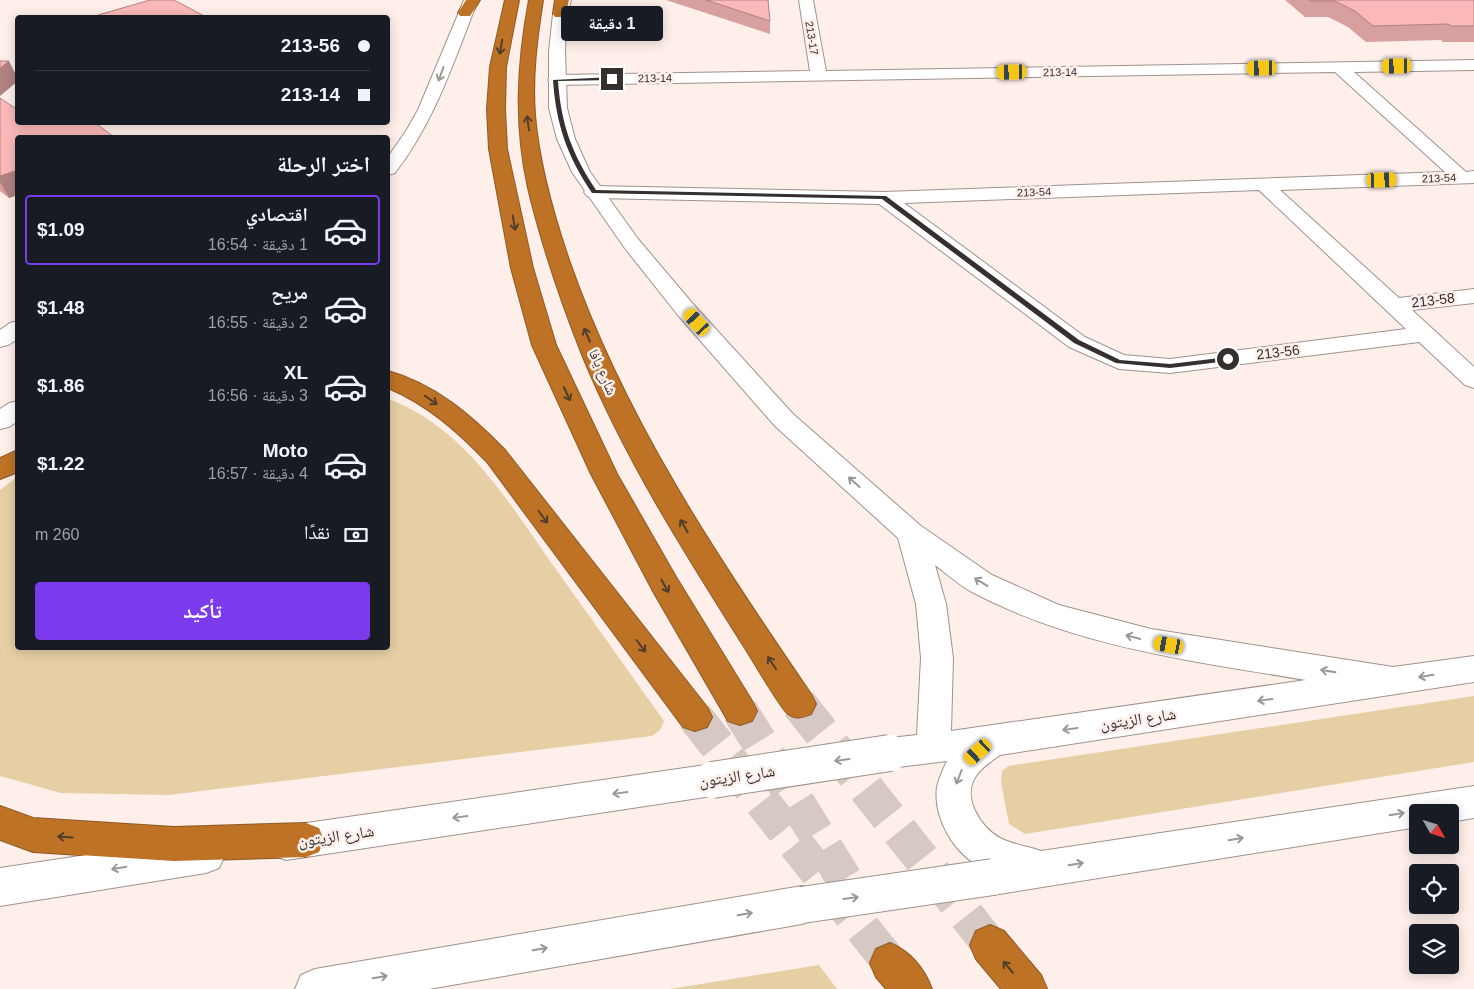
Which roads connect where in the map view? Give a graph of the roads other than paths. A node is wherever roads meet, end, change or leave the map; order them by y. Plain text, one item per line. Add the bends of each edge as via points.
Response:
1 (512, 0) edge
2 (536, 0) edge
3 (806, 0) edge
4 (470, 4) edge
5 (562, 5) edge
6 (1474, 65) edge
7 (1339, 67) junction
8 (819, 76) junction
9 (556, 80) junction
10 (390, 167) edge
11 (1468, 177) edge
12 (1263, 184) junction
13 (594, 192) junction
14 (884, 198) junction
15 (1474, 296) edge
16 (1393, 305) junction
17 (15, 330) edge
18 (1425, 334) junction
19 (0, 340) edge
20 (390, 380) edge
21 (1474, 380) edge
22 (15, 411) edge
23 (0, 421) edge
24 (15, 461) edge
25 (0, 470) edge
26 (911, 533) junction
27 (1474, 669) edge
28 (1393, 681) junction
29 (799, 704) tunnel mouth
30 (740, 711) tunnel mouth
31 (695, 717) tunnel mouth
32 (990, 741) junction
33 (932, 748) junction
34 (1474, 802) edge
35 (0, 823) edge
36 (306, 840) junction
37 (1045, 869) junction
38 (0, 887) edge
39 (990, 944) tunnel mouth
40 (315, 989) edge
41 (1026, 989) edge

1 -> 30 highway via 498,67 498,149 522,268 544,344 604,474 665,586
29 -> 2 highway, شارع يافا via 710,570 631,435 561,270 535,171 526,112 528,39
3 - 8 main road, 213-17
4 -> 10 main road via 419,124
5 - 9 main road
6 - 7 main road, 213-14
7 - 8 main road, 213-14
7 - 11 main road
8 - 9 main road, 213-14
9 - 13 main road via 558,108 566,139
11 - 12 main road, 213-54
12 - 14 main road, 213-54
12 - 16 main road
13 - 14 main road, 213-54
26 -> 13 main road via 784,420 685,308
14 - 18 main road, 213-56 via 1077,342 1119,362 1170,366
15 - 16 main road, 213-58
16 - 18 main road
17 - 19 main road
18 - 21 main road
20 -> 31 highway via 418,391 468,426 496,456
22 - 23 main road
24 - 25 highway
28 -> 26 main road via 1151,642 1052,615 981,583
26 - 33 main road via 931,604 936,649
27 -> 28 main road, شارع الزيتون
28 -> 32 main road, شارع الزيتون
32 - 33 main road, شارع الزيتون
32 -> 37 main road via 963,766 957,777 954,801 958,816 979,846 996,856
33 -> 36 main road, شارع الزيتون, bridge
37 -> 34 main road
36 -> 35 highway via 174,844 33,835
36 -> 38 main road, شارع الزيتون
40 -> 37 main road, bridge via 697,922
41 -> 39 highway

